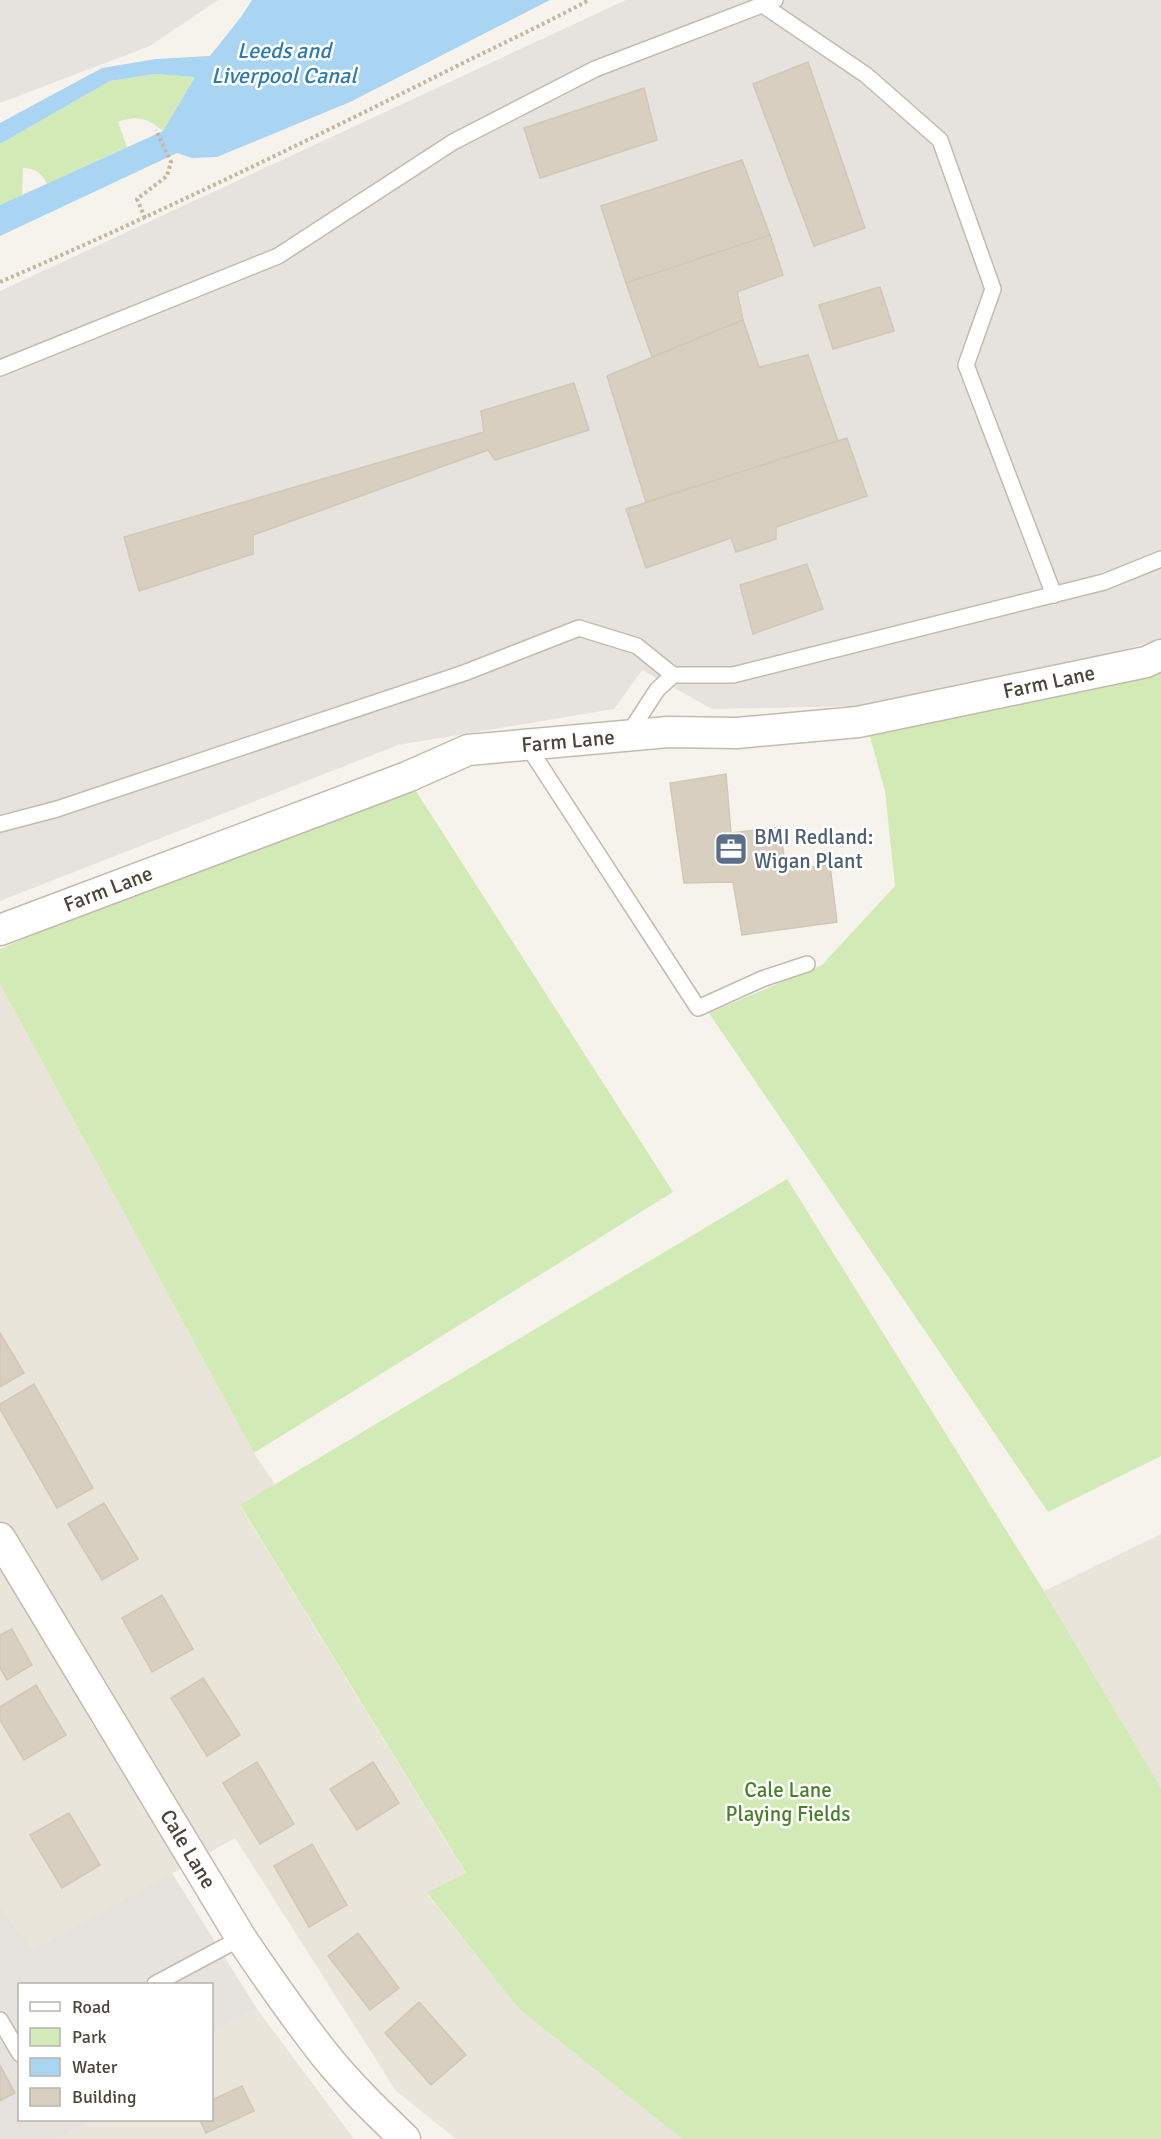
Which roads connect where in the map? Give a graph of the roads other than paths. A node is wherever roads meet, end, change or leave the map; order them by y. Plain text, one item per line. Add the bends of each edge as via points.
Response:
1 (769, 2) edge
2 (0, 368) edge
3 (1161, 559) edge
4 (1054, 596) junction
5 (1161, 655) edge
6 (673, 675) junction
7 (627, 736) junction
8 (527, 745) junction
9 (0, 825) edge
10 (0, 930) edge
11 (807, 964) dead end
12 (0, 1538) edge
13 (241, 1938) junction
14 (156, 1983) edge
15 (0, 2020) edge
16 (18, 2051) edge
17 (405, 2139) edge

1 - 2 lane via 595,69 534,100 453,142 278,256
1 - 4 lane via 866,75 940,140 993,289 966,364
3 - 4 lane via 1104,582
4 - 6 lane via 733,675
5 - 7 street, Farm Lane via 1146,662 858,722 737,733
6 - 7 lane via 657,690
6 - 9 lane via 637,646 579,628 464,673
7 - 8 street, Farm Lane
8 - 10 street, Farm Lane via 468,750 407,777
8 - 11 lane via 698,1008
12 - 13 street, Cale Lane
13 - 14 lane
13 - 17 street, Cale Lane via 326,2055
15 - 16 lane

